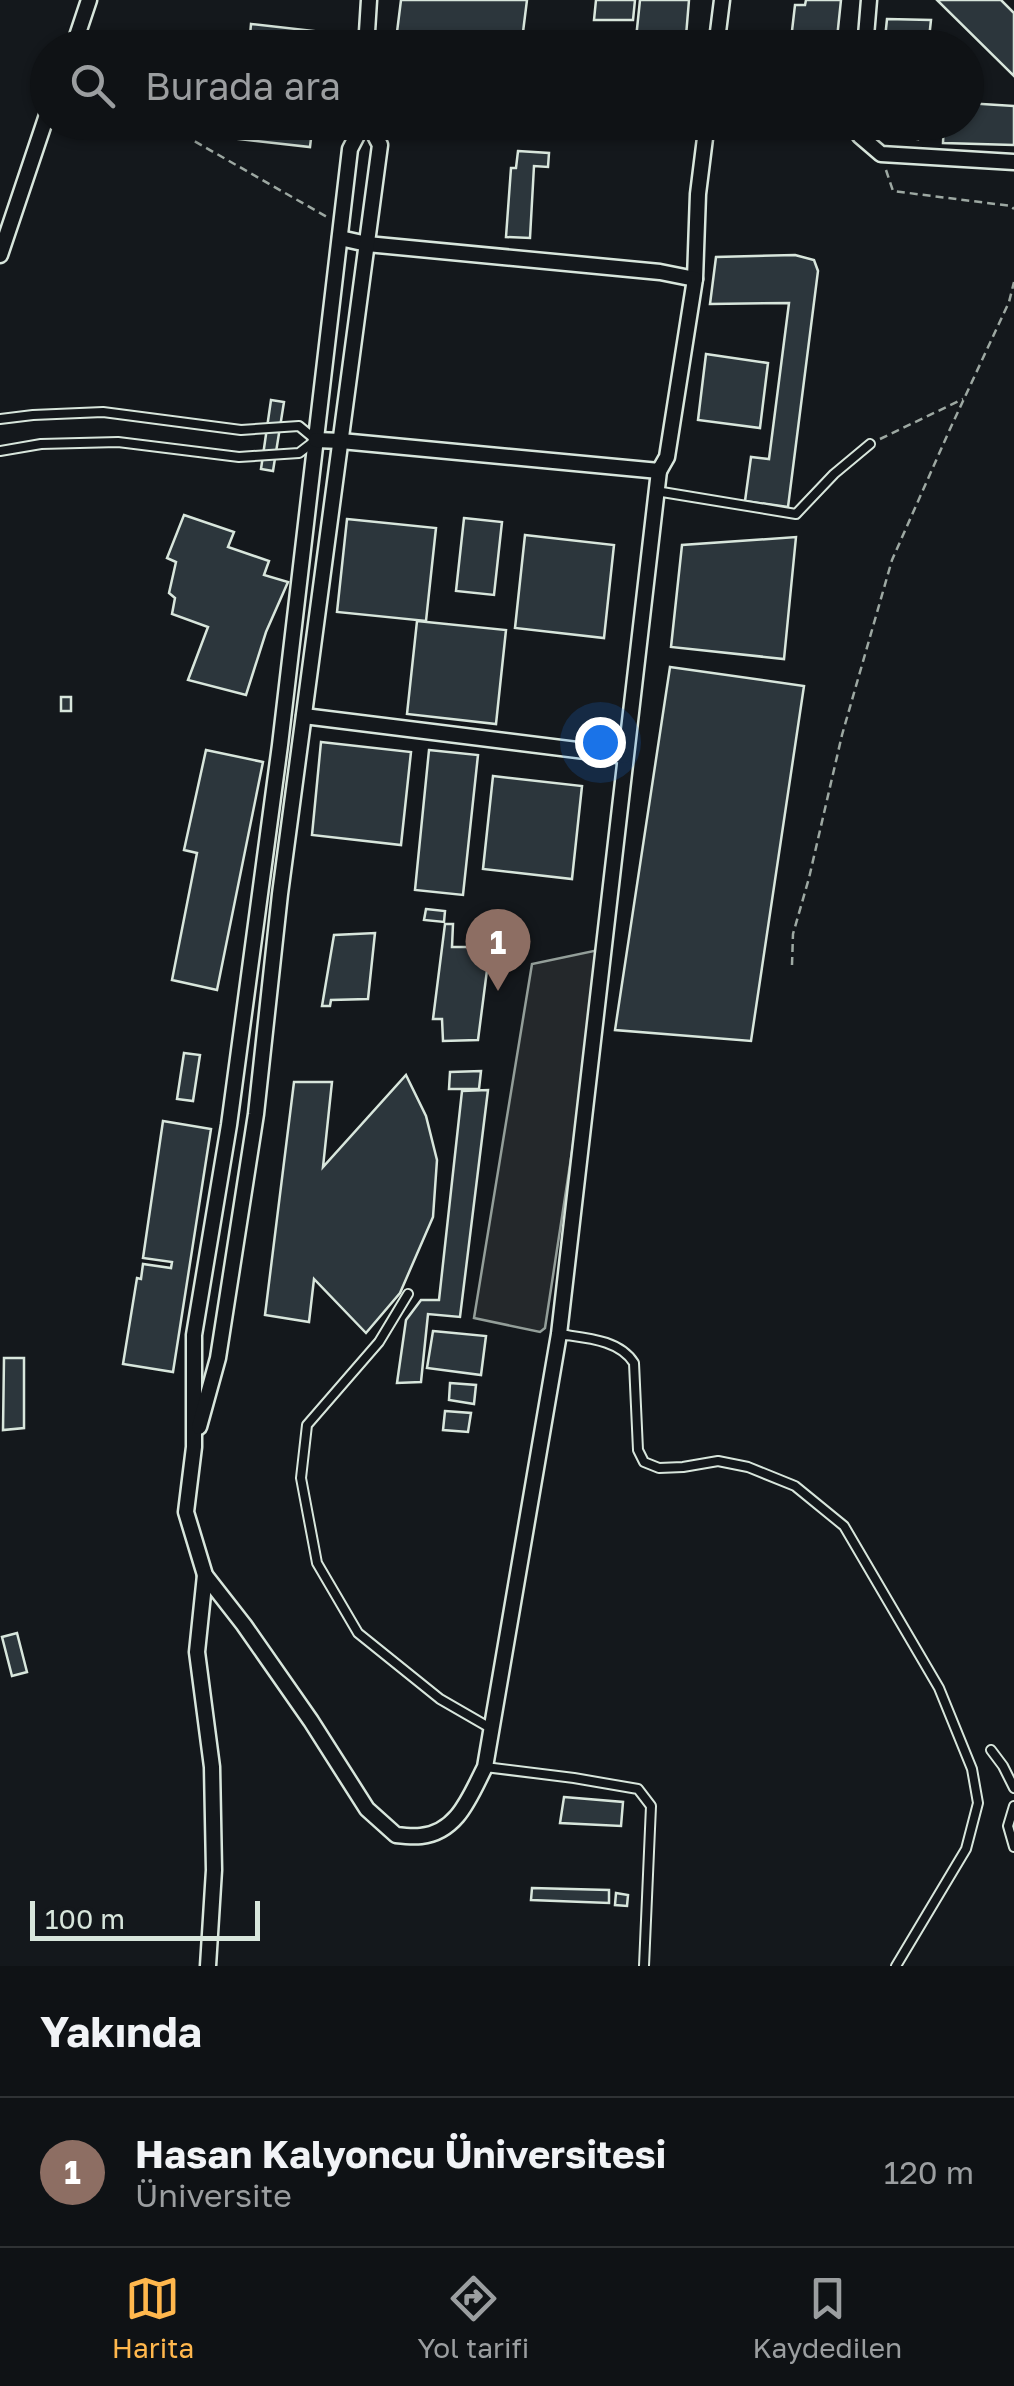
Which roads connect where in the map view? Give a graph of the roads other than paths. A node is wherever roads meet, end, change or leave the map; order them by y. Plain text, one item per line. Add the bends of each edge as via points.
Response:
1 (89, 0) edge
2 (369, 0) edge
3 (722, 0) edge
4 (869, 0) edge
5 (79, 30) edge
6 (367, 30) edge
7 (718, 30) edge
8 (866, 30) edge
9 (39, 140) edge
10 (355, 140) edge
11 (377, 140) edge
12 (705, 140) edge
13 (865, 140) edge
14 (1014, 162) edge
15 (340, 232) junction
16 (366, 244) junction
17 (0, 255) edge
18 (696, 279) junction
19 (0, 420) edge
20 (316, 440) junction
21 (341, 441) junction
22 (870, 444) road end
23 (0, 451) edge
24 (658, 470) junction
25 (656, 492) junction
26 (304, 716) junction
27 (625, 756) junction
28 (408, 1294) dead end
29 (559, 1334) junction
30 (194, 1447) junction
31 (205, 1575) junction
32 (492, 1729) junction
33 (991, 1750) dead end
34 (486, 1768) junction
35 (1014, 1788) edge
36 (1014, 1806) edge
37 (1014, 1847) edge
38 (208, 1966) edge
39 (644, 1966) edge
40 (896, 1966) edge

1 - 5 street
2 - 6 street
3 - 7 street
4 - 8 street
9 - 17 street
10 - 15 street
11 - 16 street
12 - 18 street
13 - 14 street via 881,154
15 - 16 street
15 - 20 street
16 - 18 street
16 - 21 street
18 - 24 street via 666,457
19 - 20 lane via 103,412 241,430 299,426
20 - 21 street
20 - 23 lane via 299,453 239,458 118,442
20 - 30 street via 230,1124 194,1335
21 - 24 street
21 - 26 street
22 - 25 lane via 796,514
24 - 25 street
25 - 27 street
26 - 27 street
26 - 30 street via 256,1114 218,1358
27 - 29 street
28 - 32 lane via 378,1342 307,1425 301,1478 307,1512 318,1564 358,1632 440,1698
29 - 32 street
29 - 40 lane via 628,1352 644,1462 660,1468 718,1461 748,1467 796,1486 844,1526 938,1688 972,1769 978,1804 966,1849
30 - 31 street via 186,1512
31 - 34 street via 367,1809 396,1835 423,1836 448,1826
31 - 38 street via 198,1652 212,1767
32 - 34 street
33 - 35 lane
34 - 39 lane via 638,1790 651,1806
36 - 37 lane via 1008,1826

